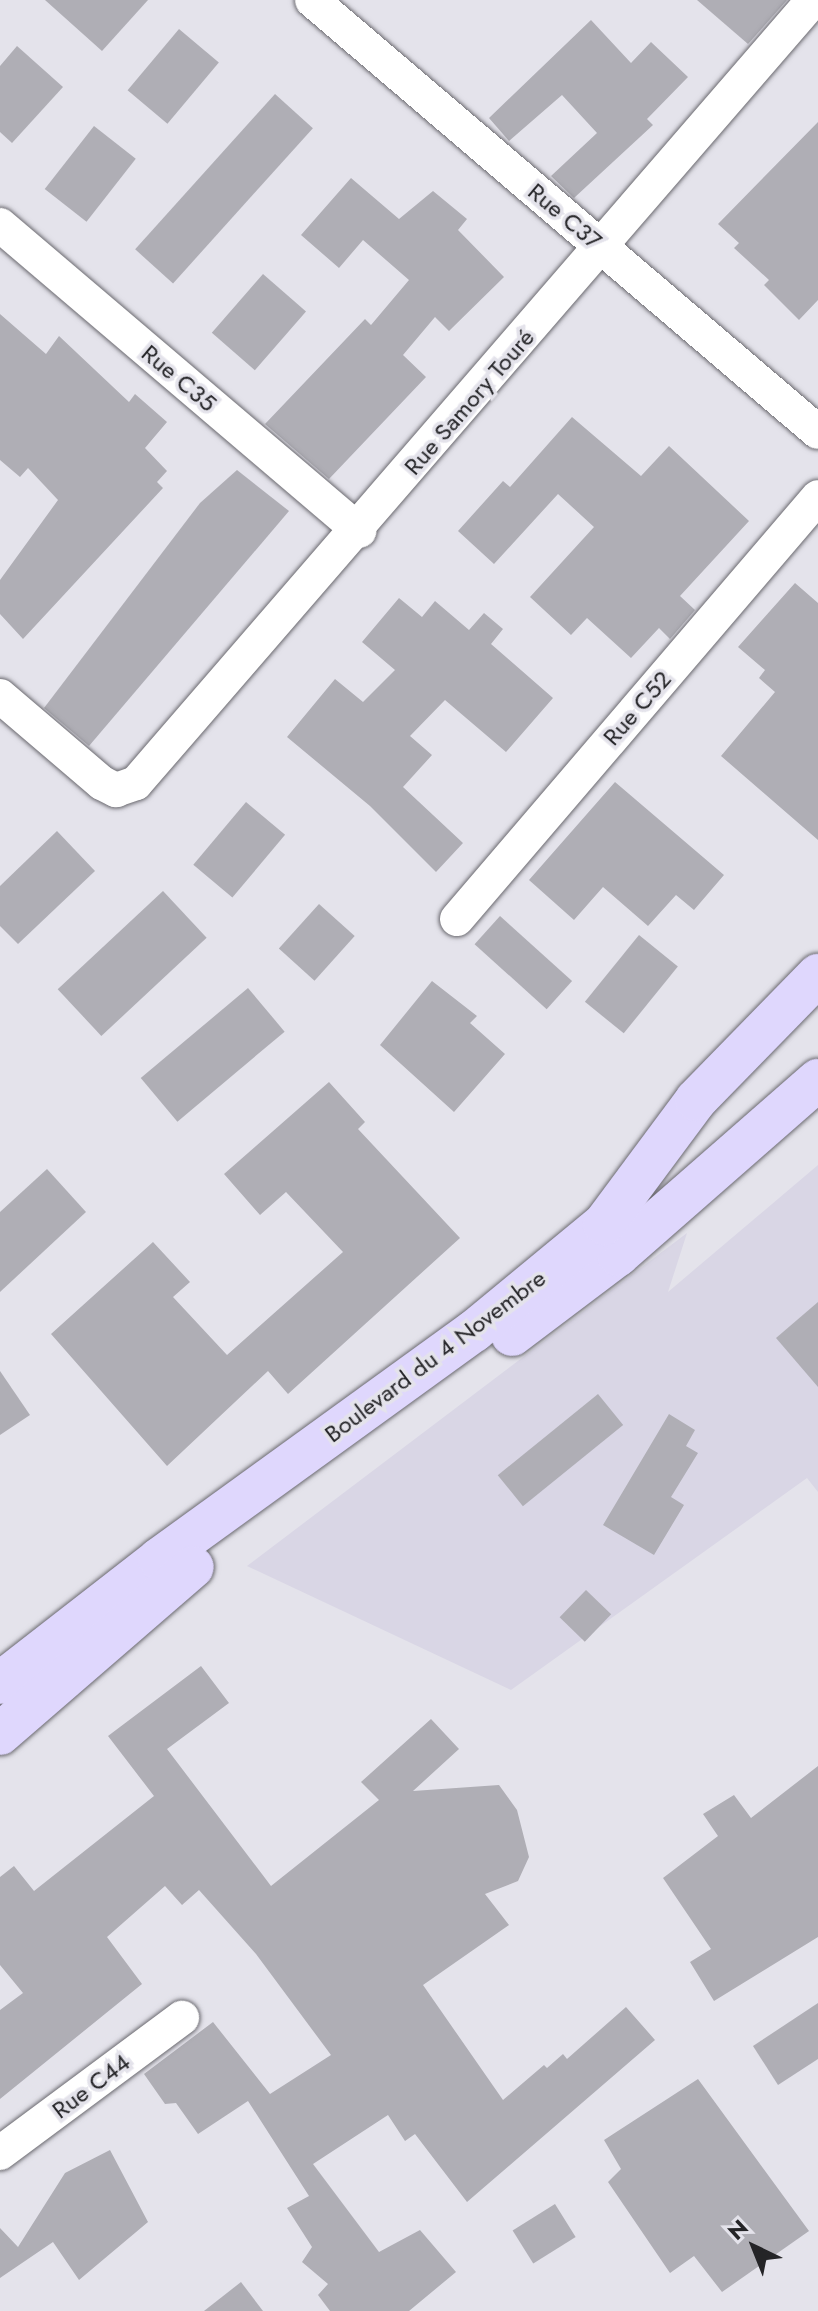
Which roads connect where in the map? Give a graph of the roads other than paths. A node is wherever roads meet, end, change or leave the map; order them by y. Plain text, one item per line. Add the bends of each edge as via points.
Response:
1 (312, 0) edge
2 (813, 0) edge
3 (0, 225) edge
4 (602, 247) junction
5 (818, 432) edge
6 (818, 497) edge
7 (359, 531) junction
8 (0, 696) edge
9 (457, 919) dead end
10 (818, 975) edge
11 (818, 1080) edge
12 (0, 1683) edge
13 (0, 1734) edge
14 (182, 2018) dead end
15 (0, 2153) edge

1 - 4 street, Rue C37
2 - 4 street, Rue Samory Touré
3 - 7 street, Rue C35
4 - 5 street, Rue C37
4 - 7 street, Rue Samory Touré
6 - 9 street, Rue C52
7 - 8 street, Rue Samory Touré via 136,783 116,790
10 - 12 main road, Boulevard du 4 Novembre via 696,1100 604,1224 474,1331 159,1559
11 - 13 main road, Boulevard du 4 Novembre via 618,1255 180,1577
14 - 15 street, Rue C44

